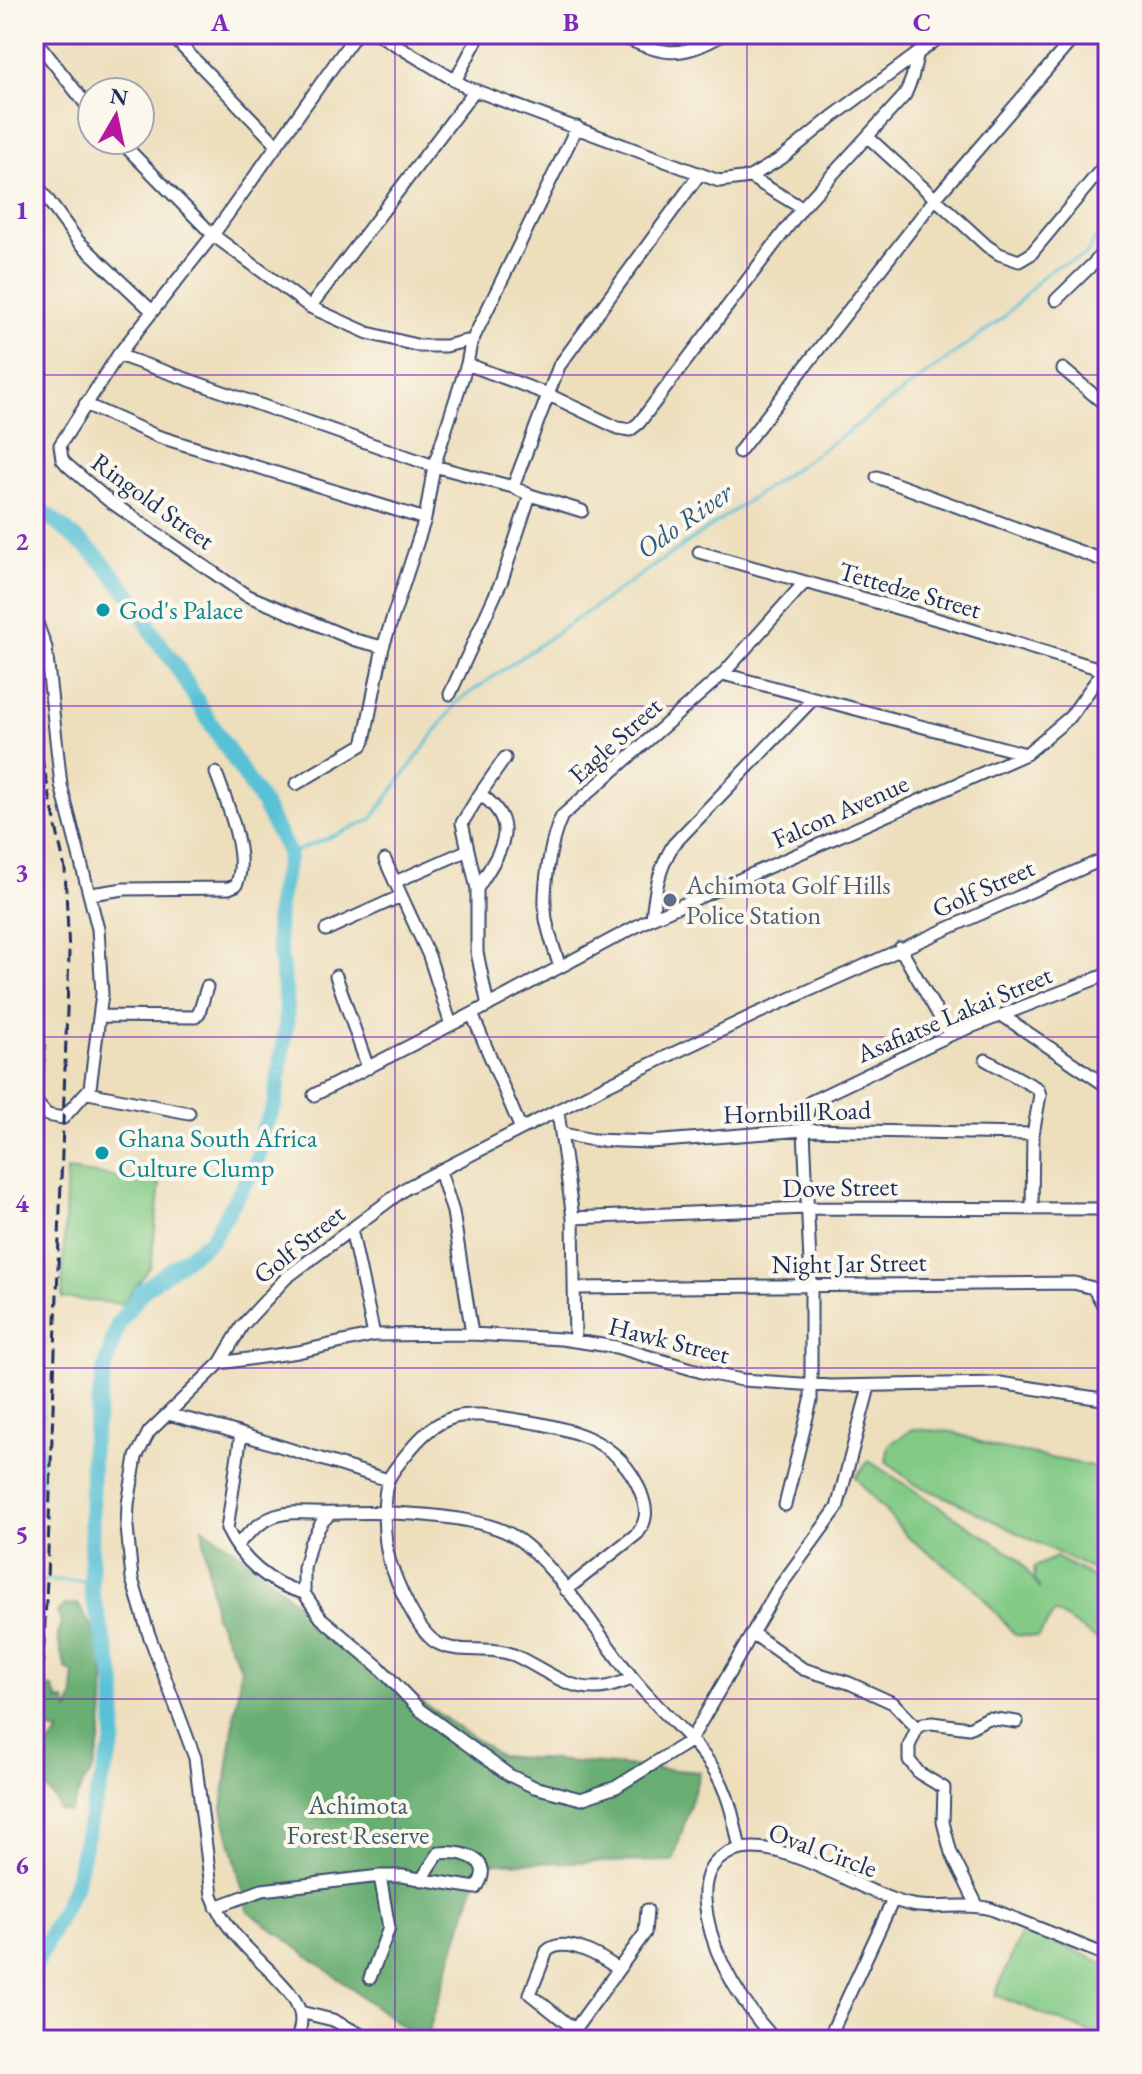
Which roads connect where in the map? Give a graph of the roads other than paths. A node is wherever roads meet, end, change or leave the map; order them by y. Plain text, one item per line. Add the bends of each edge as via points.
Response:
1 (170, 34) edge
2 (356, 34) edge
3 (378, 34) edge
4 (480, 34) edge
5 (616, 34) edge
6 (724, 34) edge
7 (944, 34) edge
8 (1077, 34) edge
9 (34, 38) edge
10 (917, 56) junction
11 (455, 81) junction
12 (475, 90) junction
13 (76, 92) edge
14 (577, 127) junction
15 (868, 137) junction
16 (277, 145) junction
17 (135, 156) edge
18 (1108, 161) edge
19 (699, 175) junction
20 (750, 177) junction
21 (34, 181) edge
22 (934, 200) junction
23 (802, 208) junction
24 (213, 235) junction
25 (1108, 244) edge
26 (1056, 300) dead end
27 (310, 307) junction
28 (151, 310) junction
29 (471, 343) junction
30 (118, 355) junction
31 (467, 364) junction
32 (1063, 369) dead end
33 (547, 394) junction
34 (85, 404) junction
35 (1108, 407) edge
36 (739, 452) dead end
37 (434, 466) junction
38 (877, 477) dead end
39 (513, 487) junction
40 (530, 495) junction
41 (582, 511) dead end
42 (425, 519) junction
43 (699, 552) dead end
44 (1108, 562) edge
45 (804, 583) junction
46 (34, 615) edge
47 (383, 647) junction
48 (1106, 671) edge
49 (723, 674) junction
50 (450, 694) dead end
51 (813, 699) junction
52 (1026, 754) junction
53 (505, 758) dead end
54 (216, 773) dead end
55 (296, 784) dead end
56 (480, 794) junction
57 (468, 850) junction
58 (1108, 857) edge
59 (385, 860) dead end
60 (395, 882) junction
61 (477, 889) junction
62 (91, 894) junction
63 (401, 896) junction
64 (652, 918) junction
65 (326, 930) dead end
66 (900, 948) junction
67 (560, 967) junction
68 (1108, 974) edge
69 (336, 976) dead end
70 (207, 987) dead end
71 (488, 1006) junction
72 (472, 1014) junction
73 (100, 1016) junction
74 (1003, 1016) junction
75 (451, 1025) junction
76 (34, 1026) edge
77 (950, 1035) junction
78 (986, 1060) dead end
79 (368, 1068) junction
80 (1105, 1082) edge
81 (88, 1093) junction
82 (314, 1095) dead end
83 (35, 1108) edge
84 (558, 1112) junction
85 (189, 1113) dead end
86 (521, 1129) junction
87 (804, 1130) junction
88 (563, 1134) junction
89 (1033, 1134) junction
90 (440, 1171) junction
91 (34, 1179) edge
92 (34, 1193) edge
93 (807, 1208) junction
94 (1032, 1208) junction
95 (1108, 1209) edge
96 (573, 1218) junction
97 (351, 1229) junction
98 (811, 1285) junction
99 (575, 1288) junction
100 (1108, 1313) edge
101 (472, 1334) junction
102 (374, 1335) junction
103 (575, 1341) junction
104 (220, 1363) junction
105 (811, 1385) junction
106 (869, 1387) junction
107 (1108, 1400) edge
108 (168, 1414) junction
109 (241, 1434) junction
110 (388, 1480) junction
111 (785, 1505) dead end
112 (385, 1511) junction
113 (331, 1513) junction
114 (237, 1545) junction
115 (566, 1590) junction
116 (304, 1593) junction
117 (752, 1633) junction
118 (633, 1679) junction
119 (1017, 1722) dead end
120 (917, 1728) junction
121 (690, 1741) junction
122 (740, 1849) junction
123 (380, 1876) junction
124 (421, 1880) junction
125 (893, 1900) junction
126 (977, 1905) junction
127 (216, 1907) junction
128 (647, 1910) dead end
129 (1108, 1956) edge
130 (618, 1969) junction
131 (370, 1978) dead end
132 (300, 2012) junction
133 (574, 2029) junction
134 (297, 2040) edge
135 (371, 2040) edge
136 (567, 2040) edge
137 (775, 2040) edge
138 (828, 2040) edge

1 - 16 street
2 - 16 street, Ringold Street
3 - 11 street
4 - 11 street
5 - 6 street via 671,53 701,47
7 - 10 street
8 - 22 street
9 - 13 street
10 - 15 street via 905,95
10 - 20 street
11 - 12 street
12 - 14 street
12 - 27 street
14 - 19 street
14 - 29 street
15 - 22 street
15 - 23 street
16 - 24 street, Ringold Street
17 - 24 street
18 - 22 street via 1031,254 1019,261 987,246
19 - 20 street via 719,181
19 - 33 street via 559,366
20 - 23 street
21 - 28 street via 78,241
22 - 36 street
23 - 33 street via 630,430
24 - 27 street
24 - 28 street, Ringold Street
25 - 26 street
27 - 29 street via 368,333 420,346
28 - 30 street, Ringold Street
29 - 31 street
30 - 34 street, Ringold Street
30 - 37 street
31 - 33 street
31 - 37 street
32 - 35 street
33 - 39 street
34 - 42 street via 157,436
34 - 47 street, Ringold Street via 60,452 67,465 108,500 246,595
37 - 39 street
37 - 42 street
38 - 44 street
39 - 40 street
40 - 41 street
40 - 50 street via 502,580
42 - 47 street
43 - 45 street, Tettedze Street
45 - 48 street, Tettedze Street
45 - 49 street, Eagle Street
46 - 62 street via 46,648 61,785
47 - 55 street via 362,745
48 - 52 street, Falcon Avenue via 1070,717
49 - 51 street
49 - 67 street, Eagle Street via 562,816 549,856 546,917
51 - 52 street
51 - 64 street via 673,845 656,881
52 - 64 street, Falcon Avenue
53 - 56 street
54 - 62 street via 236,836 241,869 236,885
56 - 57 street via 462,823
56 - 61 street via 497,806 506,831
57 - 60 street
57 - 61 street
58 - 66 street, Golf Street
59 - 60 street
60 - 63 street
61 - 71 street via 477,952
62 - 73 street via 98,929
63 - 65 street
63 - 75 street via 429,956
64 - 67 street, Falcon Avenue
66 - 77 street
66 - 84 street, Golf Street
67 - 71 street, Falcon Avenue
68 - 74 street, Asafiatse Lakai Street
69 - 79 street
70 - 73 street via 195,1017
71 - 72 street, Falcon Avenue
72 - 75 street, Falcon Avenue
72 - 86 street
73 - 81 street
74 - 77 street, Asafiatse Lakai Street
74 - 80 street
75 - 79 street, Falcon Avenue
76 - 83 street via 39,1046
77 - 87 street, Asafiatse Lakai Street via 817,1097 807,1107
78 - 89 street via 1038,1089
79 - 82 street, Falcon Avenue
81 - 83 street via 63,1118
81 - 85 street
84 - 86 street, Golf Street
84 - 88 street
86 - 90 street, Golf Street
87 - 88 street, Hornbill Road via 650,1142
87 - 89 street, Hornbill Road
87 - 93 street
88 - 96 street
89 - 94 street
90 - 97 street, Golf Street via 406,1188
90 - 101 street via 453,1212
91 - 92 street
93 - 94 street, Dove Street
93 - 96 street, Dove Street
93 - 98 street
94 - 95 street, Dove Street
96 - 99 street
97 - 102 street
97 - 104 street, Golf Street via 262,1302
98 - 99 street, Night Jar Street
98 - 100 street, Night Jar Street via 1074,1283 1093,1288
98 - 105 street
99 - 103 street
101 - 102 street, Hawk Street
101 - 103 street, Hawk Street
102 - 104 street, Hawk Street
103 - 105 street, Hawk Street via 742,1380
104 - 108 street, Golf Street
105 - 106 street, Hawk Street
105 - 111 street via 808,1419
106 - 107 street, Hawk Street via 1000,1383
106 - 117 street via 837,1508
108 - 109 street
108 - 127 street, Golf Street via 149,1432 136,1457 127,1527 132,1579 195,1758
109 - 110 street
109 - 114 street via 227,1520
110 - 112 street
110 - 115 street via 430,1429 454,1417 556,1426 606,1446 639,1487 646,1519 638,1533
112 - 113 street
112 - 115 street via 509,1534 530,1548
112 - 118 street via 396,1577 434,1642 510,1654 585,1687
113 - 114 street via 272,1516
113 - 116 street via 310,1544
114 - 116 street via 274,1583
115 - 118 street
116 - 121 street via 328,1625 420,1710 509,1775 534,1787 581,1799 601,1794
117 - 120 street via 803,1669 893,1703
117 - 121 street
118 - 121 street
119 - 120 street via 988,1718 969,1728 932,1723
120 - 126 street via 909,1760 944,1788 943,1822 951,1853
121 - 122 street via 728,1795
122 - 125 street, Oval Circle via 781,1853
122 - 137 street, Oval Circle via 713,1863 706,1879 707,1923 738,1991
123 - 124 street
123 - 127 street via 262,1890
123 - 131 street via 389,1928
124 - 124 street via 476,1888 481,1868 469,1854 439,1853
125 - 126 street, Oval Circle via 925,1906
125 - 138 street
126 - 129 street, Oval Circle
127 - 132 street, Golf Street via 227,1927 288,1990
128 - 130 street via 645,1933
130 - 133 street
130 - 133 street via 590,1951 560,1945 547,1951 530,1994
132 - 134 street
132 - 135 street via 333,2020
133 - 136 street

